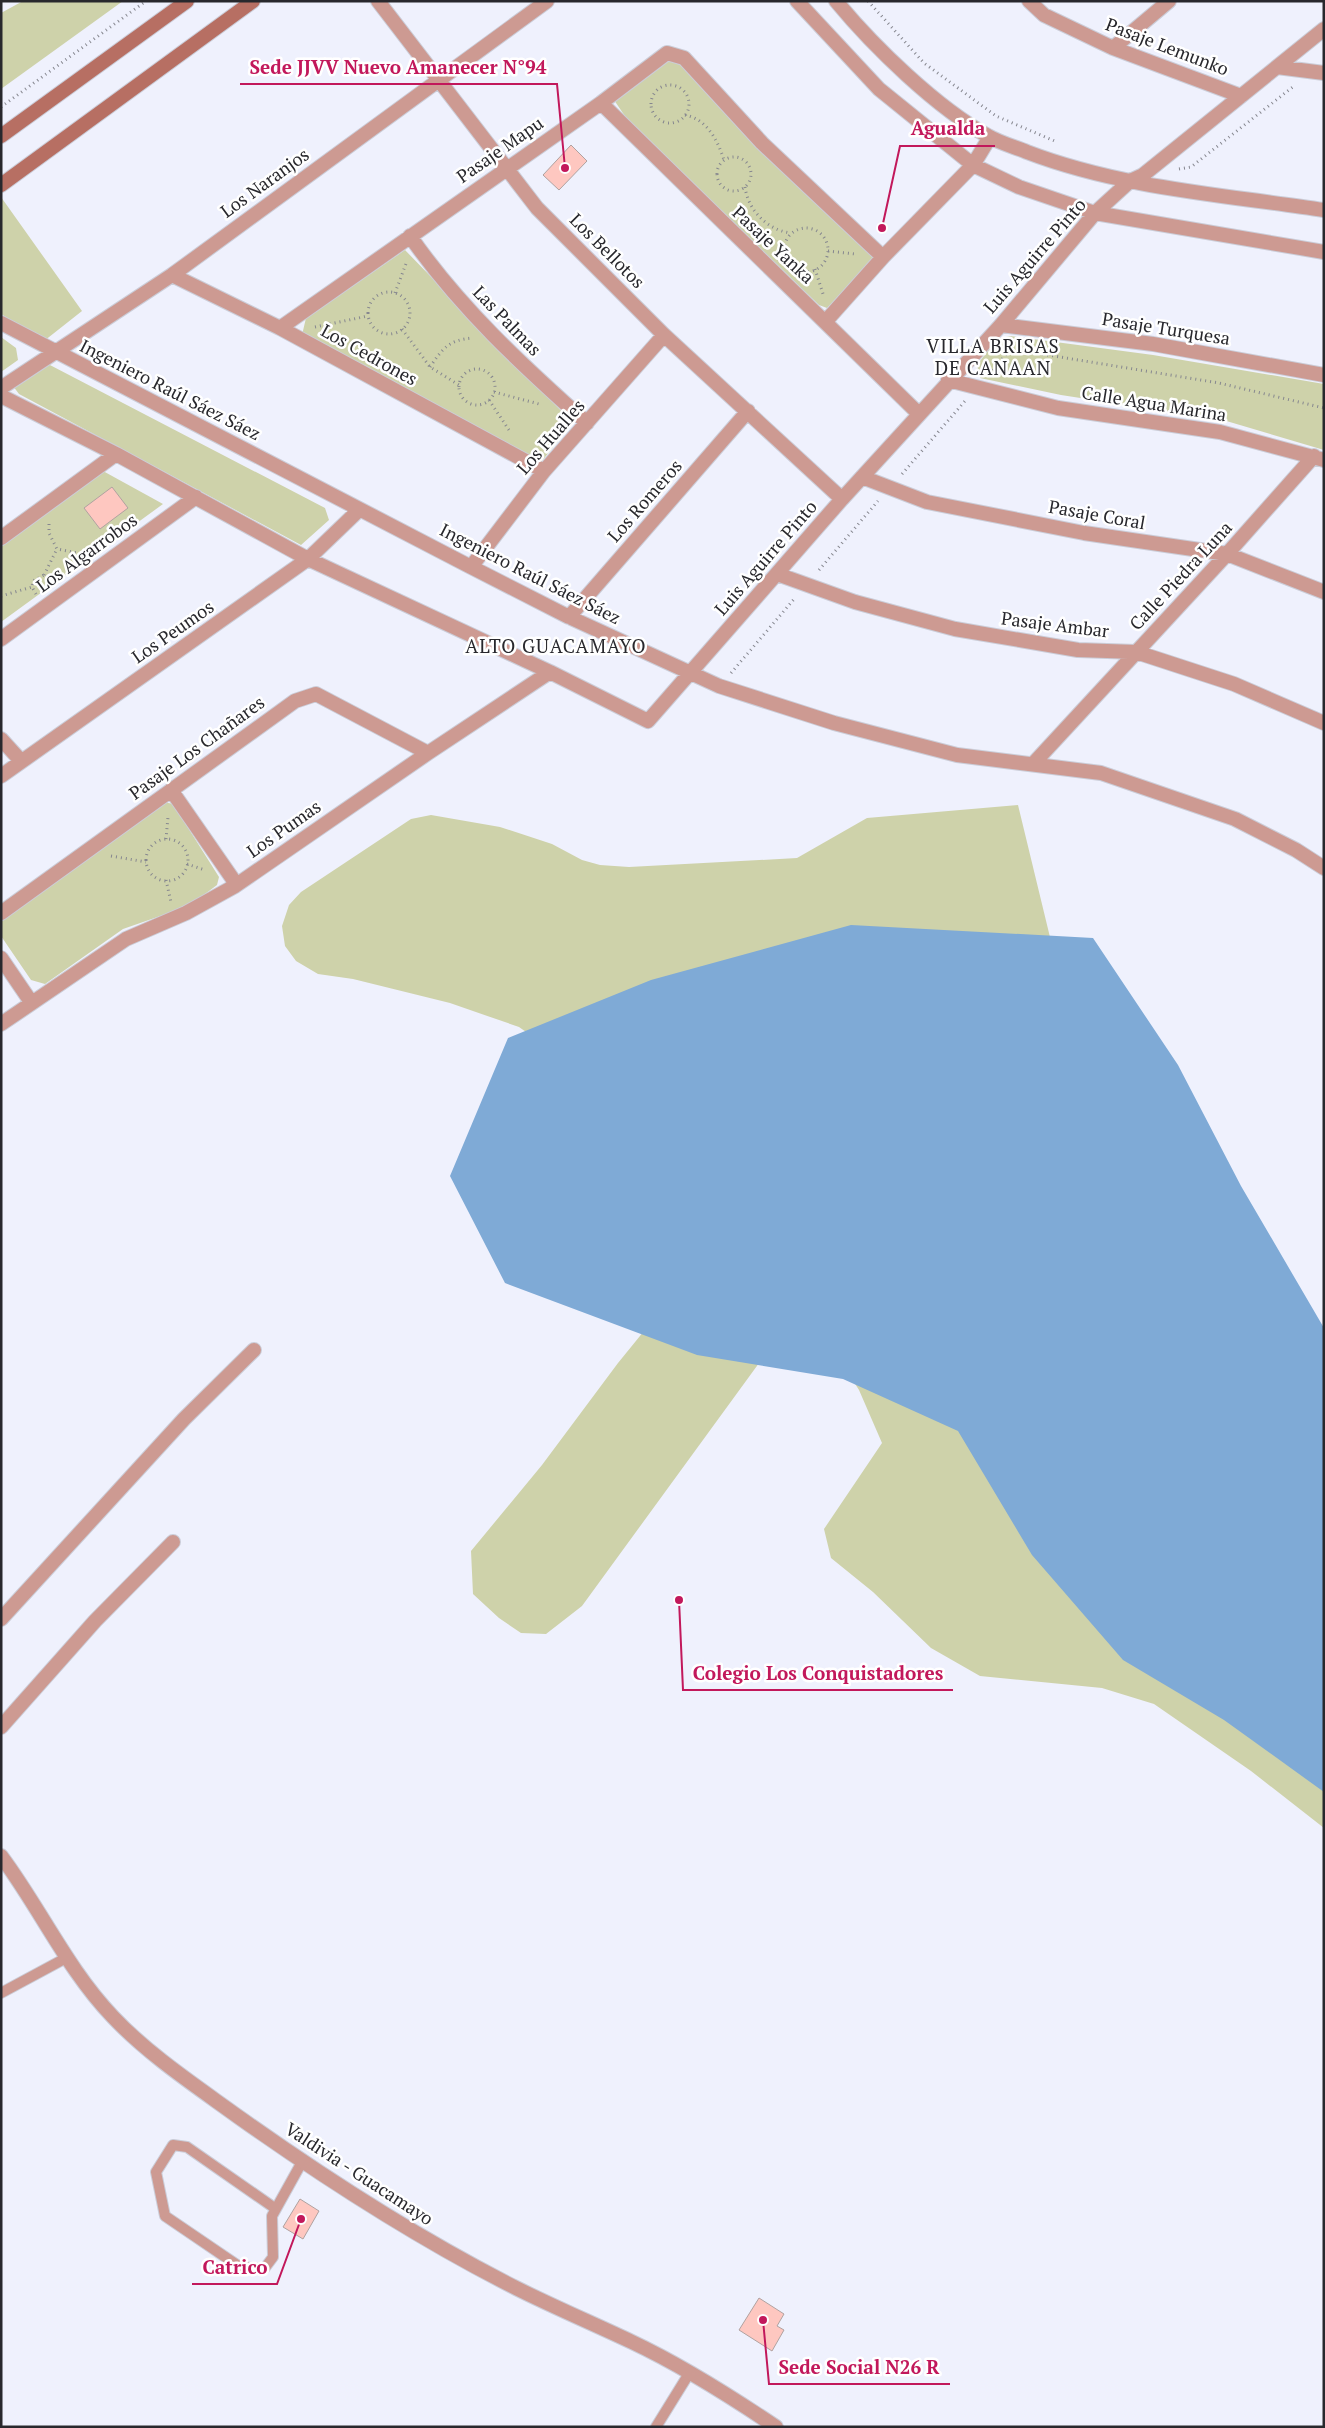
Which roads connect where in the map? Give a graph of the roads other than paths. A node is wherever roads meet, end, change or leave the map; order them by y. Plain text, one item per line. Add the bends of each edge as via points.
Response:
1 (187, 1) edge
2 (253, 1) edge
3 (378, 1) edge
4 (547, 1) edge
5 (797, 1) edge
6 (836, 1) edge
7 (1028, 1) edge
8 (1169, 1) edge
9 (1324, 29) edge
10 (1113, 48) junction
11 (1277, 67) junction
12 (1318, 72) edge
13 (437, 80) junction
14 (1241, 96) junction
15 (601, 103) junction
16 (1, 136) edge
17 (990, 138) junction
18 (973, 165) junction
19 (507, 168) junction
20 (1130, 181) junction
21 (1, 186) edge
22 (1324, 210) edge
23 (1095, 213) junction
24 (412, 239) junction
25 (1324, 252) edge
26 (883, 257) junction
27 (172, 276) junction
28 (828, 318) junction
29 (1, 323) edge
30 (1001, 325) junction
31 (284, 330) junction
32 (664, 335) junction
33 (55, 353) junction
34 (1324, 375) edge
35 (948, 380) junction
36 (1, 388) edge
37 (1, 396) edge
38 (748, 411) junction
39 (918, 414) junction
40 (587, 423) junction
41 (116, 454) junction
42 (1319, 458) edge
43 (544, 471) junction
44 (862, 477) junction
45 (196, 497) junction
46 (842, 499) junction
47 (359, 510) junction
48 (1, 538) edge
49 (1227, 554) junction
50 (308, 559) junction
51 (471, 567) junction
52 (777, 574) junction
53 (1324, 592) edge
54 (570, 617) junction
55 (1, 639) edge
56 (1136, 652) junction
57 (550, 672) junction
58 (691, 673) junction
59 (1324, 722) edge
60 (1, 739) edge
61 (428, 753) junction
62 (21, 761) junction
63 (1033, 764) junction
64 (1, 776) edge
65 (170, 790) junction
66 (1324, 868) edge
67 (235, 886) junction
68 (1, 913) edge
69 (1, 958) edge
70 (31, 1002) junction
71 (1, 1024) edge
72 (254, 1350) dead end
73 (173, 1542) dead end
74 (1, 1619) edge
75 (1, 1727) edge
76 (1, 1856) edge
77 (66, 1958) junction
78 (1, 1993) edge
79 (302, 2162) junction
80 (276, 2209) junction
81 (690, 2372) junction
82 (656, 2427) edge
83 (776, 2427) edge

1 - 16 main road
2 - 21 main road
3 - 13 street, Los Bellotos
4 - 13 street, Los Naranjos
5 - 18 street via 879,89
6 - 17 street via 894,62 954,116
7 - 10 street, Pasaje Lemunko via 1044,15
8 - 10 street
9 - 11 street, Luis Aguirre Pinto
10 - 14 street, Pasaje Lemunko
11 - 12 street
11 - 14 street, Luis Aguirre Pinto
13 - 19 street, Los Bellotos
13 - 27 street, Los Naranjos
14 - 20 street, Luis Aguirre Pinto via 1143,175
15 - 19 street, Pasaje Mapu
15 - 26 street, Pasaje Mapu via 667,52 684,58 762,143
15 - 28 street, Pasaje Yanka via 703,205
17 - 18 street
17 - 20 street via 1062,165
18 - 23 street via 1019,187
18 - 26 street
19 - 24 street, Pasaje Mapu
19 - 32 street, Los Bellotos via 537,208
20 - 22 street
20 - 23 street, Luis Aguirre Pinto
23 - 25 street
23 - 30 street, Luis Aguirre Pinto
24 - 31 street, Pasaje Mapu
24 - 40 street, Las Palmas via 439,276 528,371
26 - 28 street
27 - 31 street, Los Cedrones
27 - 33 street, Los Naranjos
28 - 39 street, Pasaje Yanka
29 - 33 street, Ingeniero Raúl Sáez Sáez
30 - 34 street, Pasaje Turquesa via 1153,344
30 - 35 street, Luis Aguirre Pinto
31 - 43 street, Los Cedrones
32 - 38 street, Los Bellotos
32 - 40 street, Los Hualles
33 - 36 street, Los Naranjos
33 - 47 street, Ingeniero Raúl Sáez Sáez via 284,468
35 - 39 street, Luis Aguirre Pinto
35 - 42 street, Calle Agua Marina via 1058,408 1220,432
37 - 41 street
38 - 46 street, Los Bellotos
38 - 54 street, Los Romeros
39 - 44 street, Luis Aguirre Pinto
40 - 43 street, Los Hualles
41 - 45 street
41 - 48 street
42 - 49 street, Calle Piedra Luna
43 - 51 street, Los Hualles
44 - 46 street, Luis Aguirre Pinto
44 - 49 street, Pasaje Coral via 927,502 1074,531
45 - 50 street
45 - 55 street, Los Algarrobos
46 - 52 street, Luis Aguirre Pinto
47 - 50 street, Los Peumos
47 - 51 street, Ingeniero Raúl Sáez Sáez
49 - 53 street, Pasaje Coral
49 - 56 street, Calle Piedra Luna
50 - 57 street
50 - 62 street, Los Peumos
51 - 54 street, Ingeniero Raúl Sáez Sáez
52 - 56 street, Pasaje Ambar via 863,605 955,629 1078,650
52 - 58 street, Luis Aguirre Pinto
54 - 58 street, Ingeniero Raúl Sáez Sáez
56 - 59 street, Pasaje Ambar via 1234,684
56 - 63 street, Calle Piedra Luna
57 - 58 street, Luis Aguirre Pinto via 648,722
57 - 61 street, Los Pumas
58 - 63 street, Ingeniero Raúl Sáez Sáez via 719,686 834,723 957,755
60 - 62 street
61 - 65 street, Pasaje Los Chañares via 316,694 295,701
61 - 67 street, Los Pumas
62 - 64 street, Los Peumos
63 - 66 street, Ingeniero Raúl Sáez Sáez via 1101,773 1186,800 1235,819
65 - 67 street
65 - 68 street, Pasaje Los Chañares
67 - 70 street, Los Pumas via 186,914 126,939
69 - 70 street
70 - 71 street, Los Pumas
72 - 74 street via 184,1419
73 - 75 street via 95,1621
76 - 77 street, Valdivia - Guacamayo
77 - 78 lane
77 - 79 street, Valdivia - Guacamayo via 102,2005 147,2049
79 - 80 lane
79 - 81 street, Valdivia - Guacamayo via 448,2252
80 - 80 lane via 272,2216 273,2257 264,2269 240,2267 165,2216 156,2172 174,2146 187,2147
81 - 82 lane
81 - 83 street, Valdivia - Guacamayo

